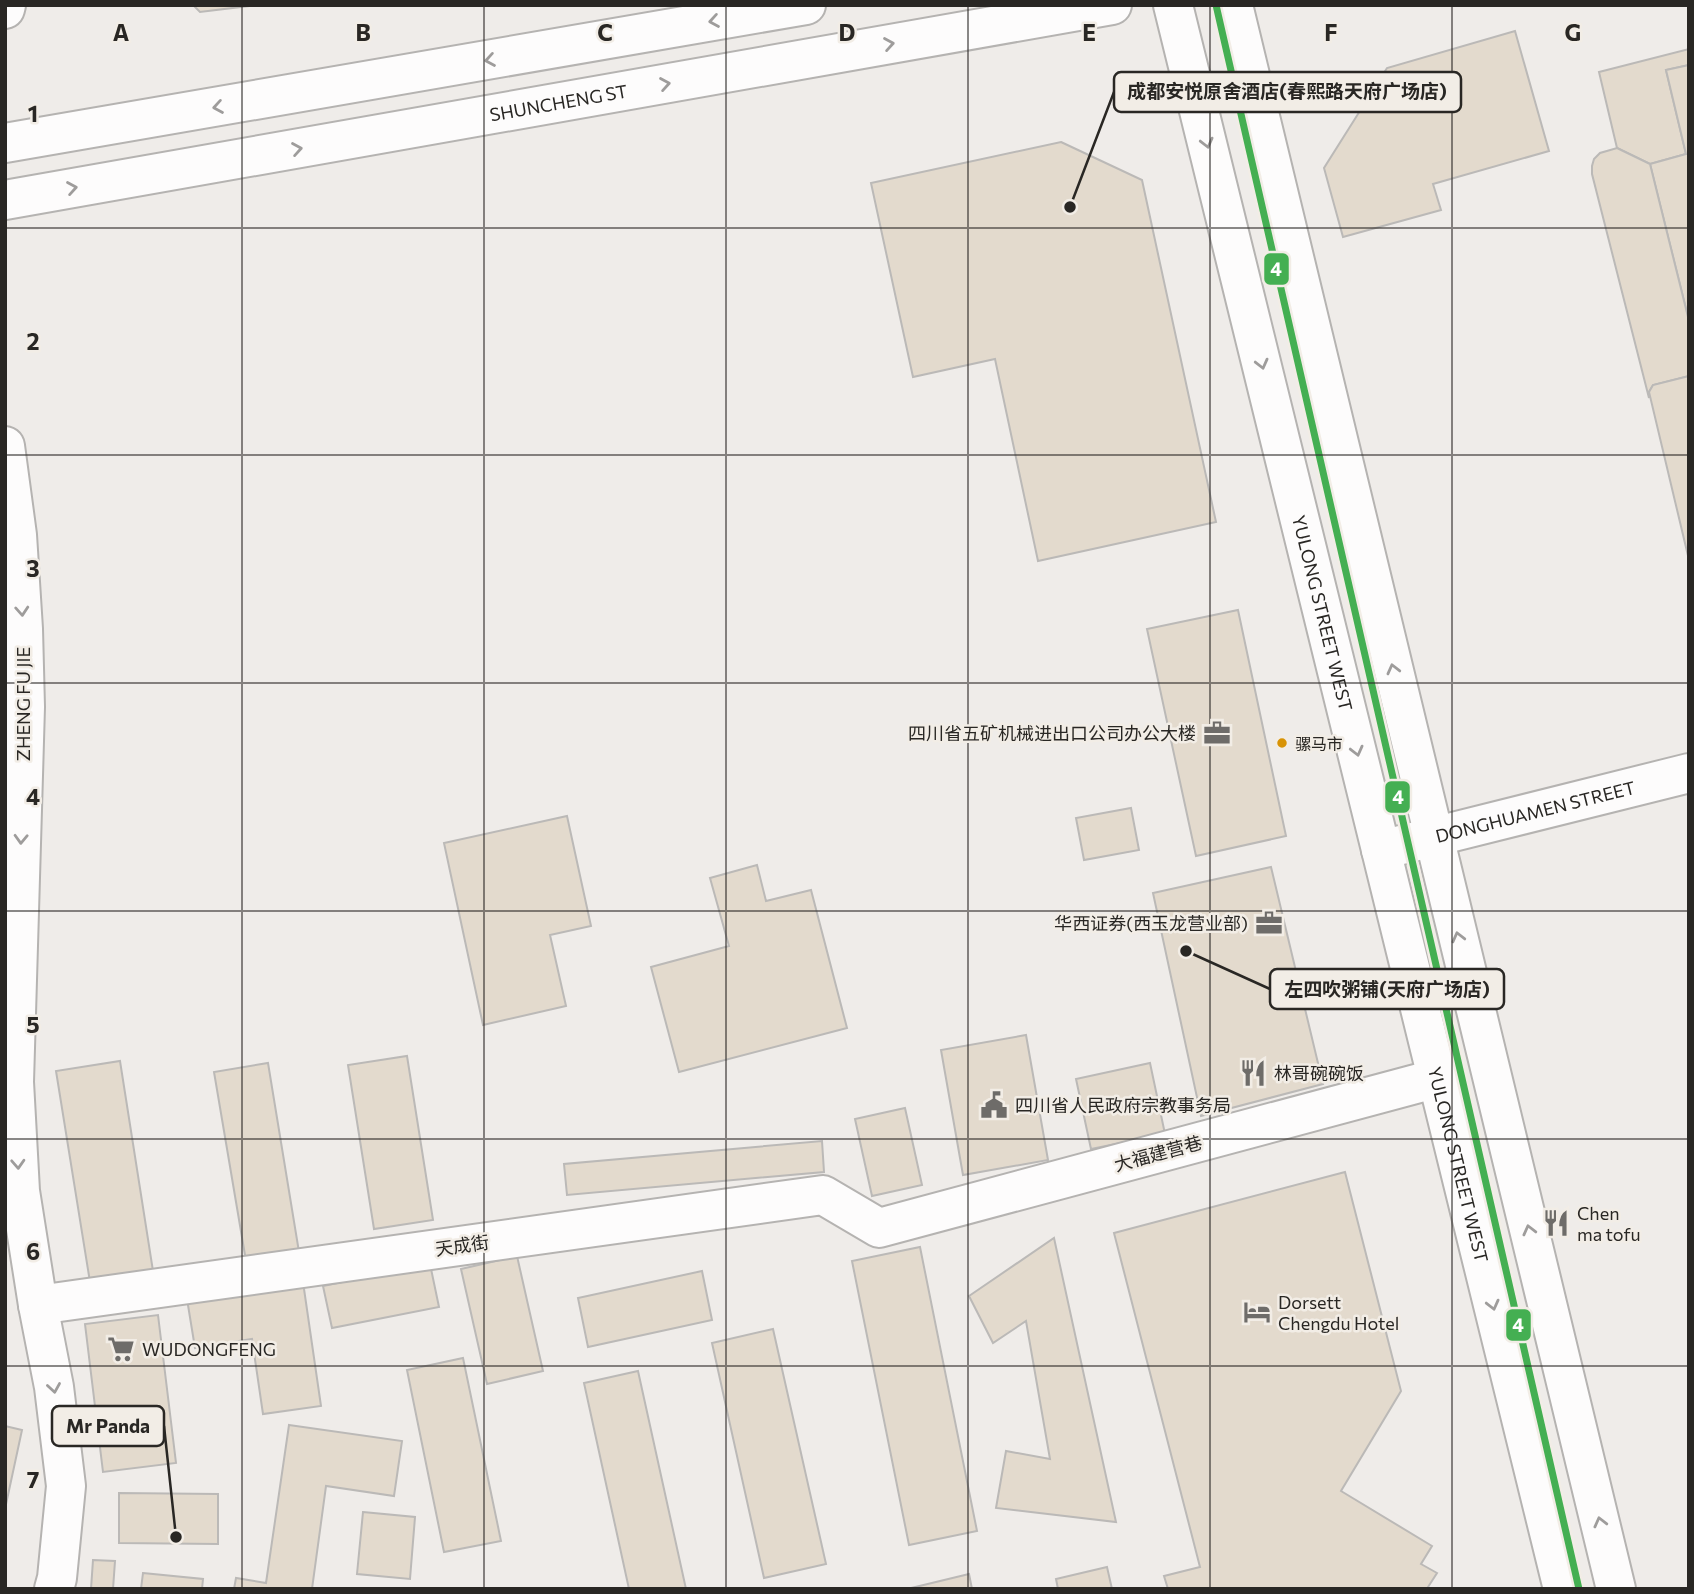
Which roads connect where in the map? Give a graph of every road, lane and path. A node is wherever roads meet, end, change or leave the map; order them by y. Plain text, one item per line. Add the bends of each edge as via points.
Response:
1 (806, 5) edge
2 (1112, 5) edge
3 (1174, 5) edge
4 (1233, 5) edge
5 (5, 143) edge
6 (5, 200) edge
7 (5, 446) edge
8 (1689, 773) edge
9 (1434, 836) junction
10 (1381, 850) junction
11 (1438, 1079) junction
12 (879, 1228) joint
13 (38, 1305) junction
14 (54, 1589) edge
15 (1563, 1589) edge
16 (1616, 1589) edge

1 -> 5 main road
6 -> 2 main road, SHUNCHENG ST
3 -> 10 main road, YULONG STREET WEST
9 -> 4 main road
7 -> 13 main road, ZHENG FU JIE via 17,535 25,707 14,1083 20,1191
8 - 9 main road, DONGHUAMEN STREET
9 - 10 main road, DONGHUAMEN STREET
16 -> 9 main road
10 - 11 main road, YULONG STREET WEST
11 - 12 main road, 大福建营巷
11 -> 15 main road, YULONG STREET WEST
12 - 13 main road, 天成街 via 823,1195
13 -> 14 main road, ZHENG FU JIE via 66,1486

